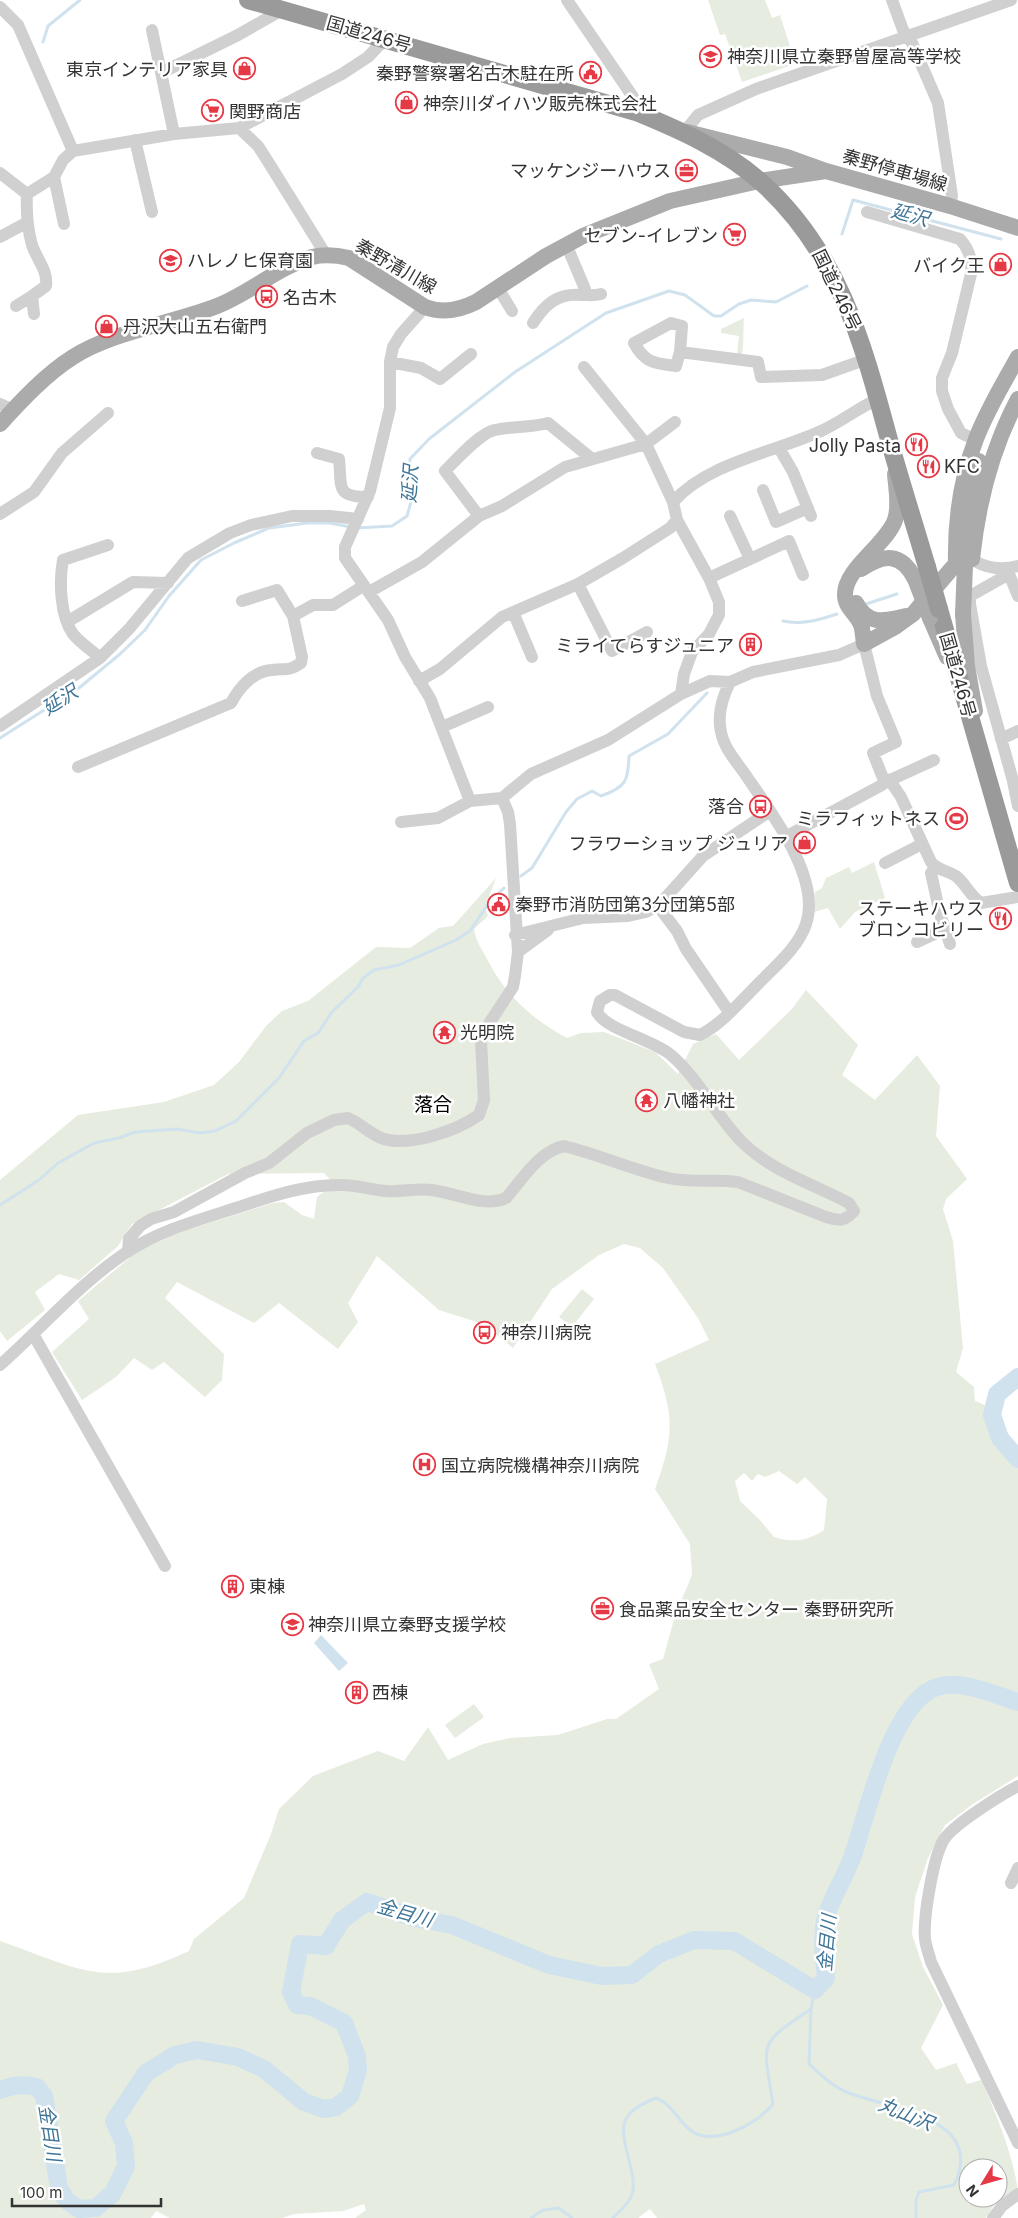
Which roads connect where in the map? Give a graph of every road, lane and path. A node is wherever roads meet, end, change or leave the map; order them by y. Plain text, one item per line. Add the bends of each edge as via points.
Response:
1 (248, 0) edge
2 (567, 0) edge
3 (892, 0) edge
4 (1011, 0) edge
5 (997, 2) edge
6 (0, 7) edge
7 (289, 7) edge
8 (152, 30) dead end
9 (908, 37) junction
10 (386, 38) junction
11 (161, 73) junction
12 (636, 112) junction
13 (239, 128) junction
14 (685, 132) junction
15 (174, 134) junction
16 (135, 140) junction
17 (73, 151) junction
18 (826, 171) junction
19 (0, 173) edge
20 (54, 177) junction
21 (759, 181) junction
22 (27, 194) junction
23 (950, 206) junction
24 (152, 212) dead end
25 (867, 212) dead end
26 (26, 223) junction
27 (64, 224) dead end
28 (1018, 228) edge
29 (0, 237) edge
30 (566, 244) junction
31 (326, 255) junction
32 (498, 288) junction
33 (601, 294) dead end
34 (586, 295) junction
35 (32, 296) junction
36 (16, 306) dead end
37 (425, 307) junction
38 (512, 311) dead end
39 (34, 314) dead end
40 (533, 323) dead end
41 (680, 352) dead end
42 (471, 354) dead end
43 (1018, 357) edge
44 (867, 359) junction
45 (390, 362) junction
46 (584, 367) dead end
47 (1018, 379) edge
48 (878, 399) junction
49 (1018, 399) edge
50 (6, 407) edge
51 (108, 413) dead end
52 (675, 422) dead end
53 (0, 424) edge
54 (976, 440) junction
55 (646, 444) junction
56 (779, 448) junction
57 (893, 451) junction
58 (317, 453) dead end
59 (592, 459) junction
60 (763, 490) dead end
61 (368, 497) junction
62 (673, 502) junction
63 (0, 514) edge
64 (479, 516) junction
65 (730, 516) dead end
66 (358, 519) junction
67 (677, 520) junction
68 (108, 545) dead end
69 (750, 559) junction
70 (972, 559) junction
71 (1018, 560) edge
72 (956, 565) junction
73 (1011, 570) edge
74 (921, 573) junction
75 (803, 575) dead end
76 (709, 578) junction
77 (851, 579) junction
78 (168, 583) junction
79 (578, 584) junction
80 (366, 589) junction
81 (1018, 596) edge
82 (242, 601) dead end
83 (513, 612) junction
84 (913, 614) junction
85 (294, 616) junction
86 (67, 622) junction
87 (647, 632) dead end
88 (864, 644) junction
89 (532, 657) dead end
90 (100, 658) junction
91 (420, 680) junction
92 (730, 682) junction
93 (681, 694) junction
94 (488, 707) dead end
95 (0, 726) edge
96 (442, 726) junction
97 (1018, 731) edge
98 (1001, 739) junction
99 (934, 760) dead end
100 (78, 767) dead end
101 (887, 780) junction
102 (990, 783) junction
103 (502, 798) junction
104 (470, 801) junction
105 (1018, 806) edge
106 (770, 811) junction
107 (401, 822) dead end
108 (785, 837) junction
109 (922, 844) junction
110 (885, 863) dead end
111 (935, 867) junction
112 (1018, 883) edge
113 (1018, 897) edge
114 (658, 906) junction
115 (555, 926) junction
116 (945, 929) junction
117 (515, 936) junction
118 (917, 942) dead end
119 (950, 944) dead end
120 (518, 952) junction
121 (729, 1012) junction
122 (128, 1252) junction
123 (33, 1334) junction
124 (0, 1365) edge
125 (164, 1566) dead end
126 (1018, 1786) edge
127 (1018, 1868) edge
128 (1011, 1883) dead end
129 (1018, 2143) edge
130 (1018, 2194) edge
131 (993, 2218) edge

1 - 7 highway, 国道246号
2 - 12 street via 633,97
3 - 9 street
4 - 5 street
5 - 9 street
6 - 17 street via 18,25
7 - 10 highway, 国道246号
7 - 11 street
8 - 11 street
9 - 14 street via 730,100 698,115
9 - 23 street via 940,111 952,196
10 - 12 highway, 国道246号
10 - 13 street via 368,57 342,74
11 - 15 street
12 - 14 highway, 国道246号
13 - 15 street
13 - 31 street via 258,146
14 - 18 main road via 787,157
14 - 21 highway, 国道246号
15 - 16 street
16 - 17 street
16 - 24 street
17 - 20 street via 63,160
18 - 21 main road, 秦野停車場線
18 - 23 main road, 秦野停車場線
19 - 22 street
20 - 22 street
20 - 27 street
21 - 30 main road, 秦野清川線 via 670,202
21 - 44 highway, 国道246号 via 801,225 832,271
22 - 26 street
23 - 28 main road, 秦野停車場線
25 - 54 street via 960,239 966,246 973,263 952,353 942,378 942,391 962,433
26 - 29 street
26 - 35 street via 33,248 47,276 46,286
30 - 32 main road, 秦野清川線
30 - 34 street
31 - 37 main road, 秦野清川線 via 349,258
31 - 50 main road, 秦野清川線 via 292,266 219,306 109,341 73,357
32 - 37 main road, 秦野清川線 via 461,309 432,310
32 - 38 street
33 - 34 street
34 - 40 street via 567,294 554,300 542,308
35 - 36 street
35 - 39 street
37 - 45 street via 401,334 393,347
41 - 44 street via 758,362 760,377 822,375
42 - 45 street via 440,379 421,368
43 - 54 main road
44 - 48 highway, 国道246号
45 - 61 street via 390,408
46 - 55 street
47 - 102 main road, bridge via 979,461 968,517 963,614 967,666
48 - 56 street via 823,430
48 - 57 highway, 国道246号
49 - 70 main road via 1002,428 985,478
50 - 53 main road, 秦野清川線
51 - 63 street via 62,453 34,492
52 - 55 street
54 - 72 main road via 962,493
55 - 59 street
55 - 62 street
56 - 60 street via 809,512 776,522
56 - 62 street via 704,476
57 - 74 highway, 国道246号
57 - 77 main road via 896,519 890,531 862,560
58 - 61 street via 339,459 342,487 346,494
59 - 64 street via 566,467 502,506
59 - 64 street via 548,423 529,428 493,430 442,473
61 - 66 street
62 - 67 street
64 - 80 street via 422,562
65 - 69 street
66 - 78 street via 292,516 251,525 230,533 188,558
66 - 80 street via 348,538 345,558
67 - 76 street
67 - 79 street via 670,528
68 - 86 street via 63,560 61,570
69 - 75 street via 793,539
69 - 76 street
70 - 71 street
70 - 72 main road
70 - 73 street via 980,565
72 - 84 main road
73 - 81 street
73 - 98 street via 970,596 981,666
74 - 77 main road via 892,558 876,560
74 - 102 highway, 国道246号, bridge via 964,693
76 - 93 street via 719,602 719,615 709,634 692,652
77 - 84 main road via 862,614 868,618 882,621
77 - 88 main road via 846,602 861,624
78 - 86 street via 133,582
78 - 90 street
79 - 83 street
79 - 87 street via 608,654
80 - 85 street via 333,605 313,605
80 - 91 street via 388,620
82 - 85 street via 255,592 277,590
83 - 89 street
83 - 91 street via 477,636 440,669
84 - 88 main road
85 - 100 street via 301,663 285,671 271,670 259,675 245,683 231,703
86 - 90 street via 74,634
88 - 92 street via 839,655 753,672
88 - 101 street via 877,696 896,742 874,752 883,778
90 - 95 street
91 - 96 street
92 - 93 street via 710,681
92 - 106 street via 724,693 719,718 723,742
93 - 103 street via 608,740 532,774
94 - 96 street
96 - 104 street
97 - 98 street
98 - 105 street
99 - 101 street
101 - 108 street
101 - 109 street via 901,797
102 - 112 highway, 国道246号
103 - 104 street
103 - 117 street via 510,824
104 - 107 street via 438,818
106 - 108 street
106 - 114 street via 703,856
108 - 121 street via 810,893 806,923 781,961
109 - 110 street
109 - 111 street
111 - 113 street via 957,877 981,903
111 - 116 street via 931,873
114 - 115 street via 628,916 583,918
114 - 121 street
115 - 117 street
115 - 120 street
116 - 118 street
116 - 119 street
117 - 120 street
120 - 122 street via 513,987 481,1041 484,1100 479,1115 445,1132 404,1141 382,1138 348,1118 334,1120 307,1133 269,1163 140,1226 129,1240
121 - 122 street via 700,1035 684,1032 615,995 600,1001 597,1012 608,1024 670,1054 686,1069 731,1129 763,1159 788,1176 849,1203 854,1211 846,1220 826,1217 738,1182 693,1182 667,1178 564,1146 554,1148 541,1158 506,1198 498,1202 430,1190 319,1186 269,1197 218,1214 157,1236
122 - 123 street via 96,1276
123 - 124 street
123 - 125 street
126 - 129 street via 952,1830 944,1840 925,1920 925,1941 931,1962
127 - 128 street
130 - 131 street

